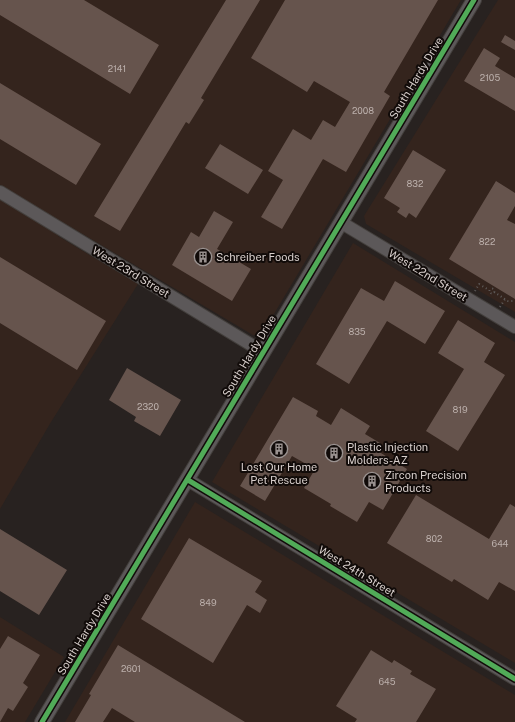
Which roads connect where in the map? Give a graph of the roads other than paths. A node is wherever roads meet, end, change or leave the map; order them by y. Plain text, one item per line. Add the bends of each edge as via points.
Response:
1 (474, 0) edge
2 (0, 192) edge
3 (342, 223) junction
4 (515, 327) edge
5 (263, 352) junction
6 (188, 480) junction
7 (515, 679) edge
8 (42, 722) edge

1 - 3 street, South Hardy Drive
2 - 5 street, West 23rd Street
3 - 4 street, West 22nd Street
3 - 5 street, South Hardy Drive
5 - 6 street, South Hardy Drive
6 - 7 street, West 24th Street
6 - 8 street, South Hardy Drive

